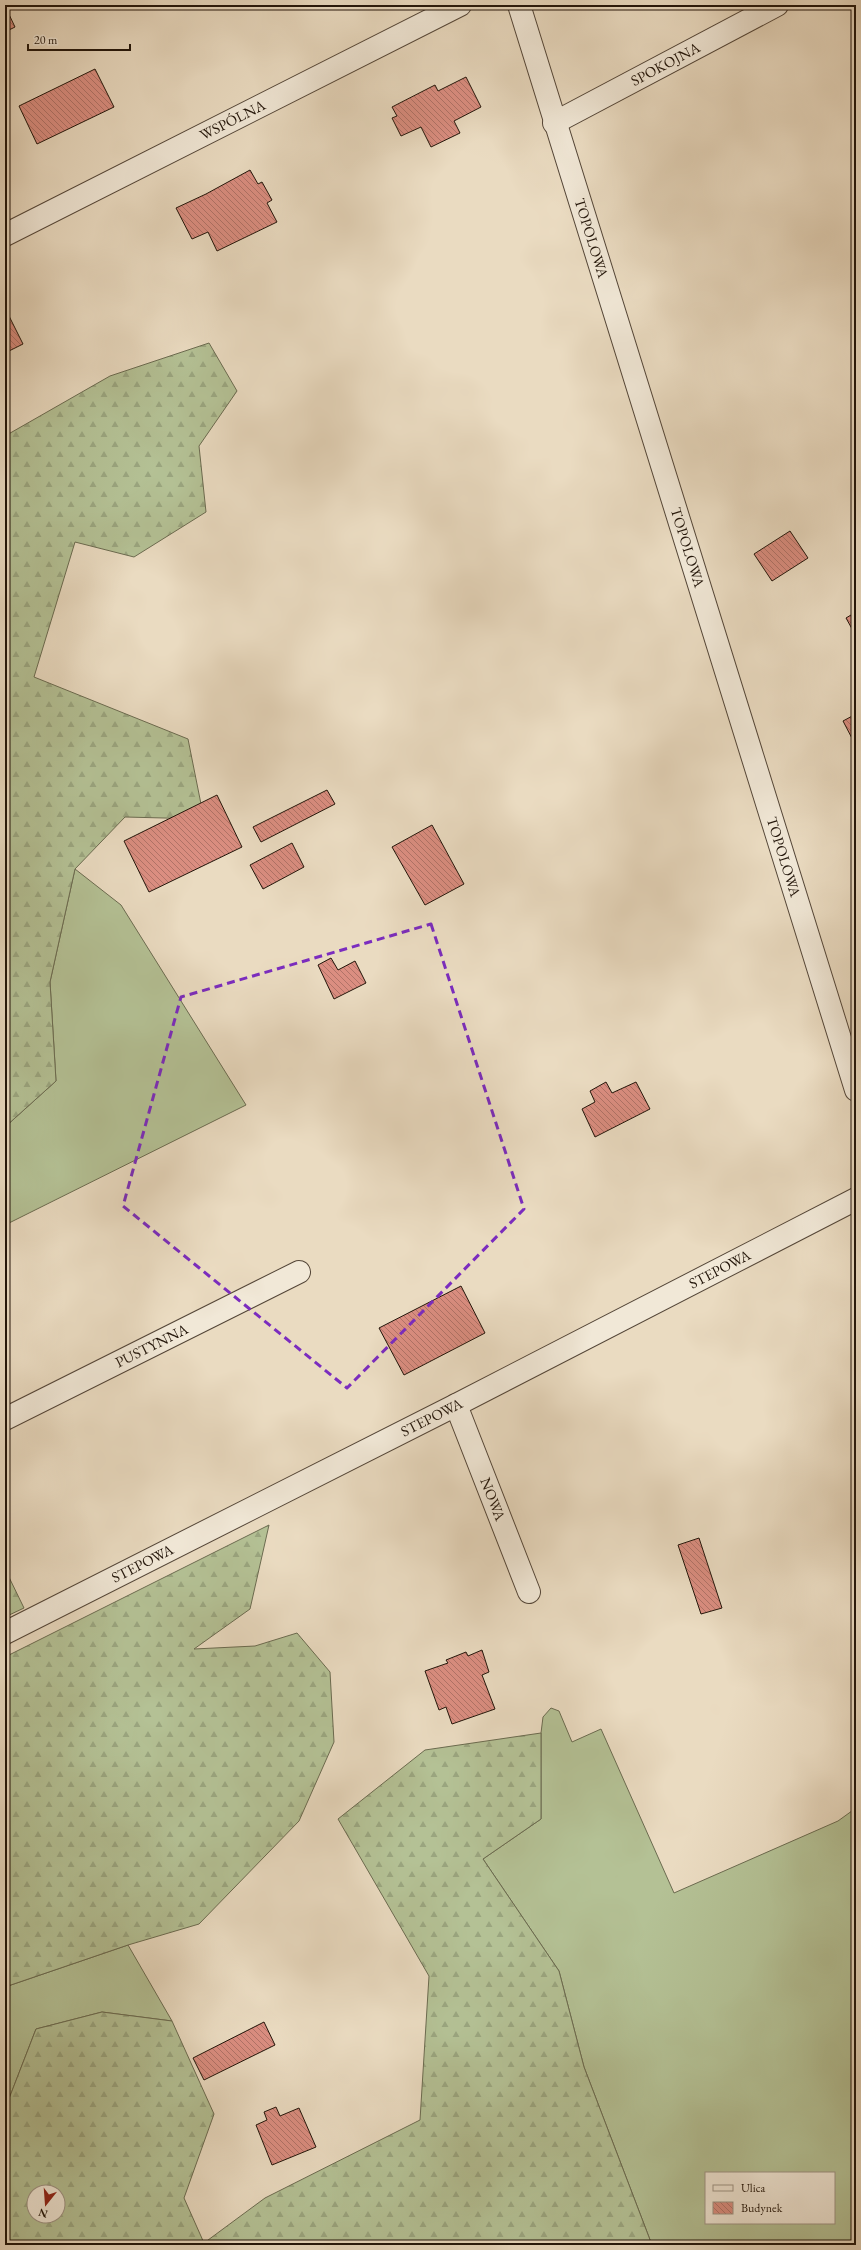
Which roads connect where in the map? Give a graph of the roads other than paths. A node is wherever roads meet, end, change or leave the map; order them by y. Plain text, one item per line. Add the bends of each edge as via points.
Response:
1 (460, 5) edge
2 (519, 5) edge
3 (777, 5) edge
4 (554, 123) junction
5 (5, 235) edge
6 (856, 1090) edge
7 (856, 1199) edge
8 (299, 1272) dead end
9 (456, 1405) junction
10 (5, 1419) edge
11 (529, 1592) dead end
12 (5, 1633) edge

1 - 5 street, WSPÓLNA
2 - 4 street, TOPOLOWA
3 - 4 street, SPOKOJNA
4 - 6 street, TOPOLOWA
7 - 9 street, STEPOWA
8 - 10 street, PUSTYNNA
9 - 11 street, NOWA
9 - 12 street, STEPOWA

